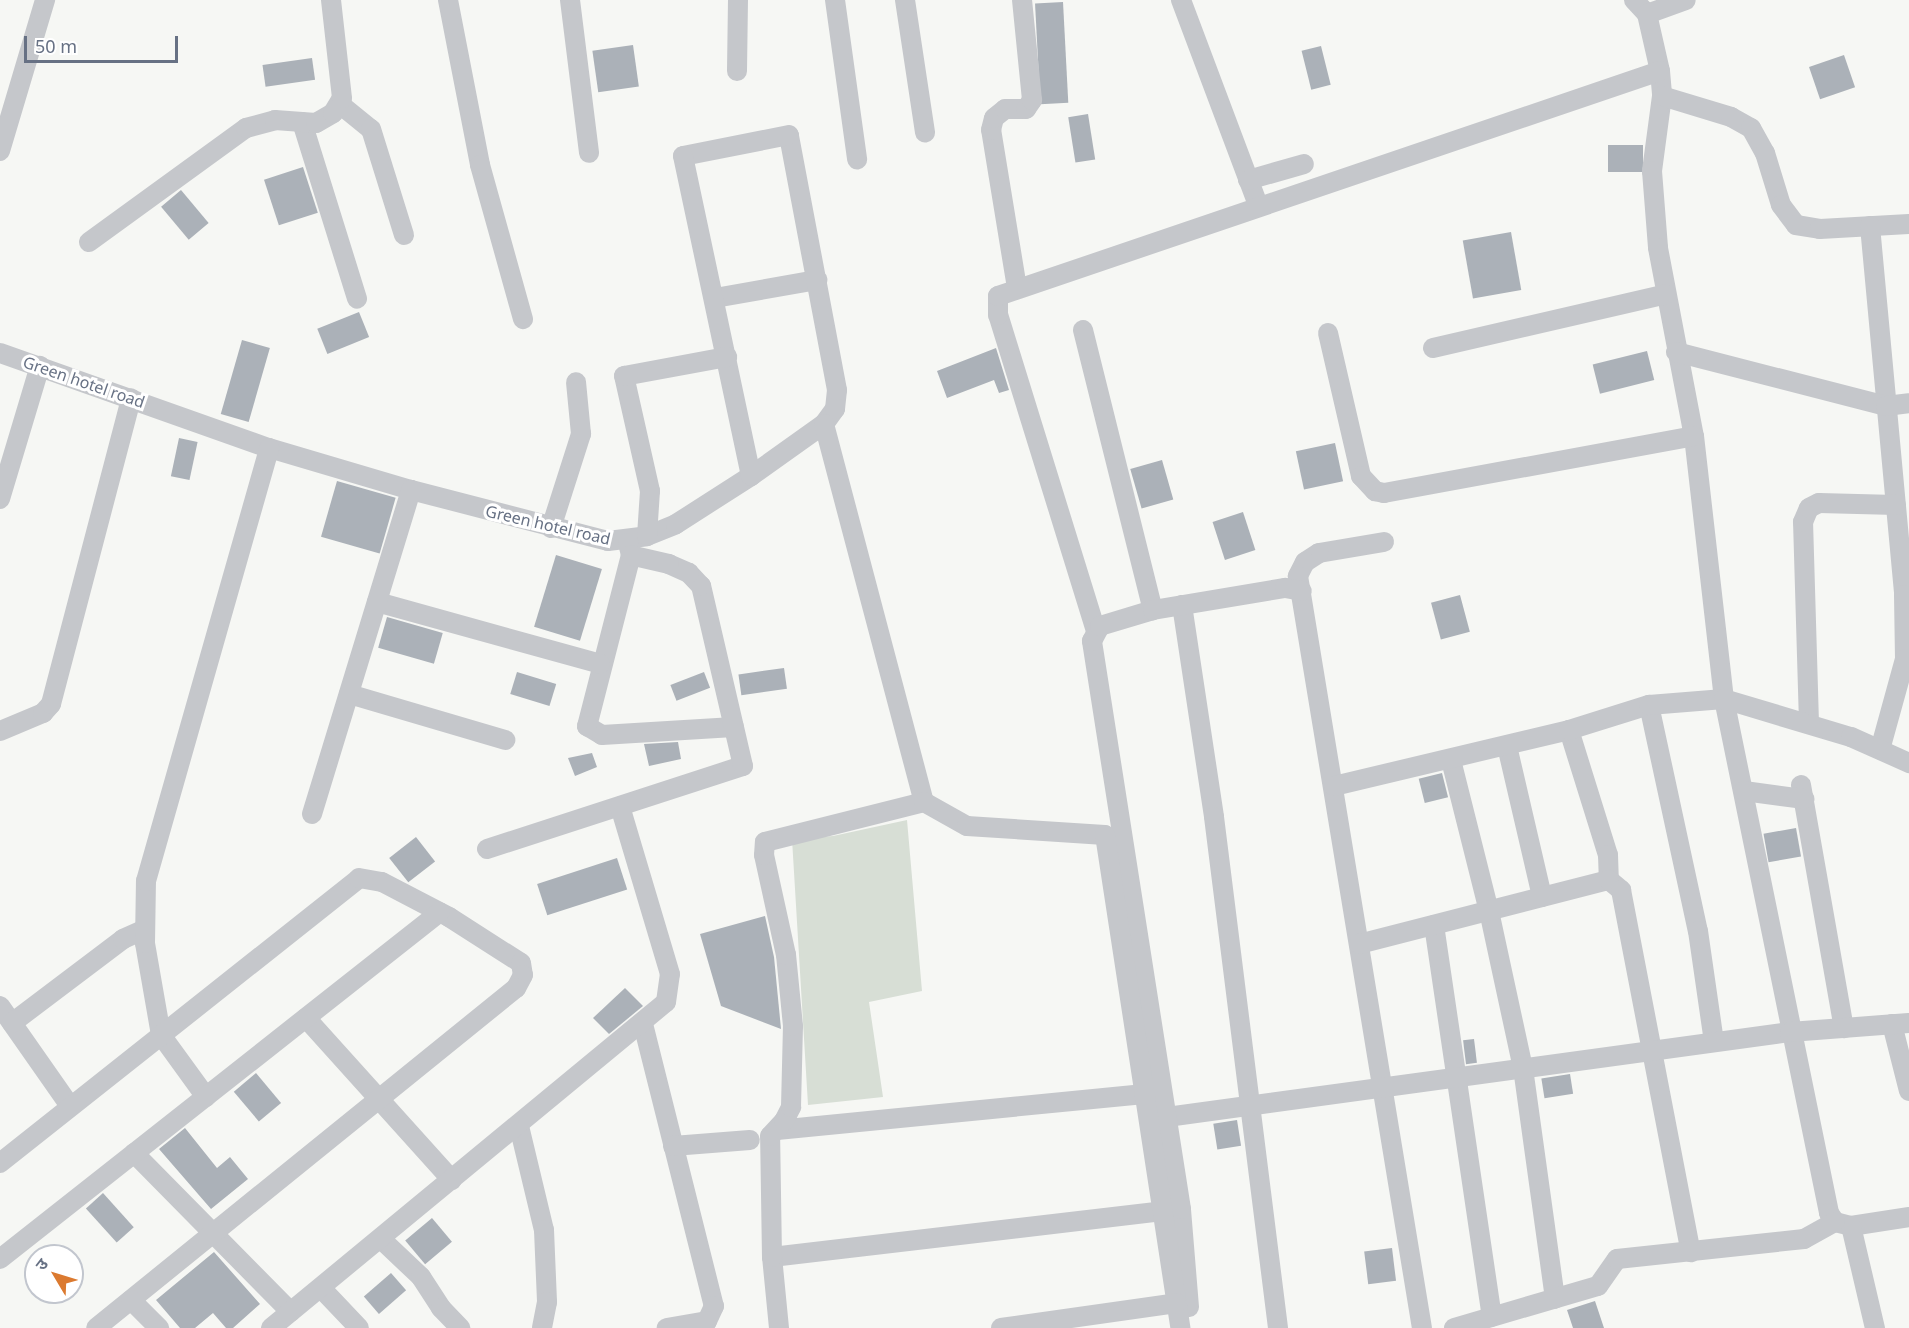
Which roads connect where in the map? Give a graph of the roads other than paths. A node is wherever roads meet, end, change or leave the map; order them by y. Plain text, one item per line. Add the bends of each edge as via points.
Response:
1 (45, 0) edge
2 (331, 0) edge
3 (448, 0) edge
4 (570, 0) edge
5 (738, 0) edge
6 (835, 0) edge
7 (905, 0) edge
8 (1022, 0) edge
9 (1182, 0) edge
10 (1686, 0) edge
11 (1641, 7) edge
12 (737, 71) dead end
13 (1660, 71) junction
14 (1662, 96) junction
15 (341, 105) junction
16 (302, 122) junction
17 (925, 134) dead end
18 (0, 151) edge
19 (588, 153) dead end
20 (857, 159) dead end
21 (1304, 164) dead end
22 (1248, 180) junction
23 (1258, 205) junction
24 (1909, 224) edge
25 (1870, 226) junction
26 (404, 235) dead end
27 (89, 242) dead end
28 (817, 280) junction
29 (1017, 288) junction
30 (1666, 294) junction
31 (715, 298) junction
32 (357, 299) dead end
33 (523, 319) dead end
34 (1083, 330) dead end
35 (1328, 333) dead end
36 (1433, 348) dead end
37 (1676, 352) junction
38 (0, 353) edge
39 (727, 357) junction
40 (40, 366) junction
41 (576, 382) dead end
42 (131, 398) junction
43 (1909, 403) edge
44 (1886, 406) junction
45 (824, 424) junction
46 (1694, 436) junction
47 (269, 448) junction
48 (751, 476) junction
49 (411, 490) junction
50 (0, 499) edge
51 (1896, 505) junction
52 (551, 528) junction
53 (647, 536) junction
54 (1384, 542) dead end
55 (629, 547) junction
56 (1302, 591) junction
57 (377, 602) junction
58 (1182, 605) junction
59 (1153, 610) junction
60 (1096, 631) junction
61 (1907, 659) edge
62 (600, 664) junction
63 (349, 694) junction
64 (1724, 699) junction
65 (1649, 705) junction
66 (1809, 723) junction
67 (734, 727) junction
68 (1569, 730) junction
69 (0, 731) edge
70 (505, 740) dead end
71 (1507, 746) junction
72 (1880, 750) junction
73 (1451, 760) junction
74 (1909, 763) edge
75 (1334, 786) junction
76 (1744, 790) junction
77 (924, 802) junction
78 (620, 806) junction
79 (312, 814) dead end
80 (487, 849) dead end
81 (1609, 880) junction
82 (1542, 897) junction
83 (1489, 911) junction
84 (440, 912) junction
85 (1434, 925) junction
86 (145, 928) junction
87 (1359, 944) junction
88 (0, 1006) edge
89 (306, 1018) junction
90 (12, 1023) junction
91 (1900, 1023) edge
92 (643, 1024) junction
93 (1844, 1028) junction
94 (1790, 1032) junction
95 (161, 1035) junction
96 (1714, 1042) junction
97 (1651, 1051) junction
98 (1523, 1068) junction
99 (1454, 1078) junction
100 (1383, 1088) junction
101 (1909, 1091) edge
102 (1144, 1094) junction
103 (206, 1097) junction
104 (378, 1098) junction
105 (1251, 1105) junction
106 (70, 1107) junction
107 (1167, 1117) junction
108 (519, 1126) junction
109 (777, 1130) junction
110 (750, 1140) dead end
111 (673, 1146) junction
112 (134, 1153) junction
113 (0, 1163) edge
114 (453, 1180) junction
115 (1162, 1211) junction
116 (1909, 1217) edge
117 (1843, 1224) junction
118 (213, 1233) junction
119 (381, 1239) junction
120 (1691, 1252) junction
121 (772, 1257) junction
122 (0, 1259) edge
123 (321, 1288) junction
124 (1556, 1299) junction
125 (131, 1300) junction
126 (1176, 1303) junction
127 (291, 1312) junction
128 (1492, 1317) junction
129 (96, 1328) edge
130 (159, 1328) edge
131 (271, 1328) edge
132 (359, 1328) edge
133 (460, 1328) edge
134 (543, 1328) edge
135 (674, 1328) edge
136 (779, 1328) edge
137 (1001, 1328) edge
138 (1180, 1328) edge
139 (1191, 1328) edge
140 (1278, 1328) edge
141 (1422, 1328) edge
142 (1454, 1328) edge
143 (1875, 1328) edge

1 - 18 street
2 - 15 street
3 - 33 street via 480,165
4 - 19 street
5 - 12 street
6 - 20 street
7 - 17 street
8 - 29 street via 1032,100 1026,109 1005,109 994,118 991,130
9 - 22 street
10 - 11 street
11 - 13 street
13 - 14 street
13 - 23 street
14 - 25 street via 1731,117 1751,128 1765,153 1781,206 1796,225 1820,229
14 - 30 street via 1652,171
15 - 16 street via 326,120
15 - 26 street via 371,129
16 - 27 street via 275,120 246,128
16 - 32 street
21 - 22 street
22 - 23 street
23 - 29 street via 1055,279
24 - 25 street
25 - 44 street
28 - 31 street
28 - 31 street, Green hotel road via 789,135 682,156
28 - 45 street, Green hotel road via 837,390 836,409
29 - 60 street via 998,296 998,315
30 - 36 street
30 - 37 street
31 - 39 street
34 - 59 street
35 - 46 street via 1361,477 1375,491 1384,493
37 - 44 street
37 - 46 street
38 - 40 street, Green hotel road
39 - 48 street
39 - 53 street via 624,376 650,491
40 - 42 street, Green hotel road
40 - 50 street
41 - 52 street via 581,434
42 - 47 street, Green hotel road
42 - 69 street via 51,704 43,713
43 - 44 street
44 - 51 street
45 - 48 street, Green hotel road
45 - 77 street
46 - 64 street
47 - 49 street, Green hotel road
47 - 86 street via 146,881
48 - 53 street, Green hotel road via 676,524
49 - 52 street, Green hotel road
49 - 57 street
51 - 61 street
51 - 66 street via 1820,503 1809,508 1803,522
52 - 55 street, Green hotel road
53 - 55 street, Green hotel road
54 - 56 street via 1311,557 1300,568
55 - 62 street
55 - 67 street via 689,573 701,586
56 - 58 street via 1285,588
56 - 75 street
57 - 62 street
57 - 63 street
58 - 59 street
58 - 105 street
59 - 60 street via 1107,622
60 - 107 street via 1092,648 1096,682
61 - 72 street
62 - 67 street via 587,718 591,732 615,735
63 - 70 street
63 - 79 street
64 - 65 street
64 - 66 street
64 - 76 street
65 - 68 street
65 - 96 street via 1698,931
66 - 72 street
67 - 78 street via 743,766
68 - 71 street
68 - 81 street via 1608,855
71 - 73 street
71 - 82 street
72 - 74 street
73 - 75 street
73 - 83 street
75 - 87 street
76 - 93 street via 1803,792
76 - 94 street
77 - 102 street via 967,826 1106,835
77 - 109 street via 765,842 764,855 786,955 793,1026 794,1087 790,1107
78 - 80 street
78 - 92 street via 670,974 666,1002
81 - 82 street
81 - 97 street via 1621,890 1625,904
82 - 83 street
83 - 85 street
83 - 98 street
84 - 89 street
84 - 95 street via 382,882 359,878
84 - 104 street via 518,959 524,975 516,988
85 - 87 street
85 - 99 street
86 - 90 street via 123,939
86 - 95 street
87 - 100 street
88 - 90 street
89 - 103 street
89 - 104 street
90 - 106 street
91 - 93 street
91 - 101 street
92 - 108 street
92 - 111 street
93 - 94 street
94 - 96 street
94 - 117 street via 1829,1214
95 - 103 street
95 - 106 street
96 - 97 street
97 - 98 street
97 - 120 street
98 - 99 street
98 - 124 street
99 - 100 street
99 - 128 street
100 - 105 street
100 - 141 street
102 - 109 street
102 - 115 street
103 - 112 street
104 - 114 street
104 - 118 street
105 - 107 street
105 - 140 street
106 - 113 street
107 - 139 street via 1181,1209
108 - 114 street
108 - 134 street via 544,1230 547,1302
109 - 121 street via 770,1136
110 - 111 street
111 - 135 street via 714,1306 707,1321
112 - 118 street
112 - 122 street
114 - 119 street
115 - 121 street
115 - 126 street
116 - 117 street
117 - 120 street via 1804,1239
117 - 143 street
118 - 125 street
118 - 127 street
119 - 123 street
119 - 133 street via 421,1277
120 - 124 street via 1617,1259 1598,1286
121 - 136 street
123 - 127 street
123 - 132 street
124 - 128 street
125 - 129 street
125 - 130 street
126 - 137 street
126 - 138 street
127 - 131 street
128 - 142 street

